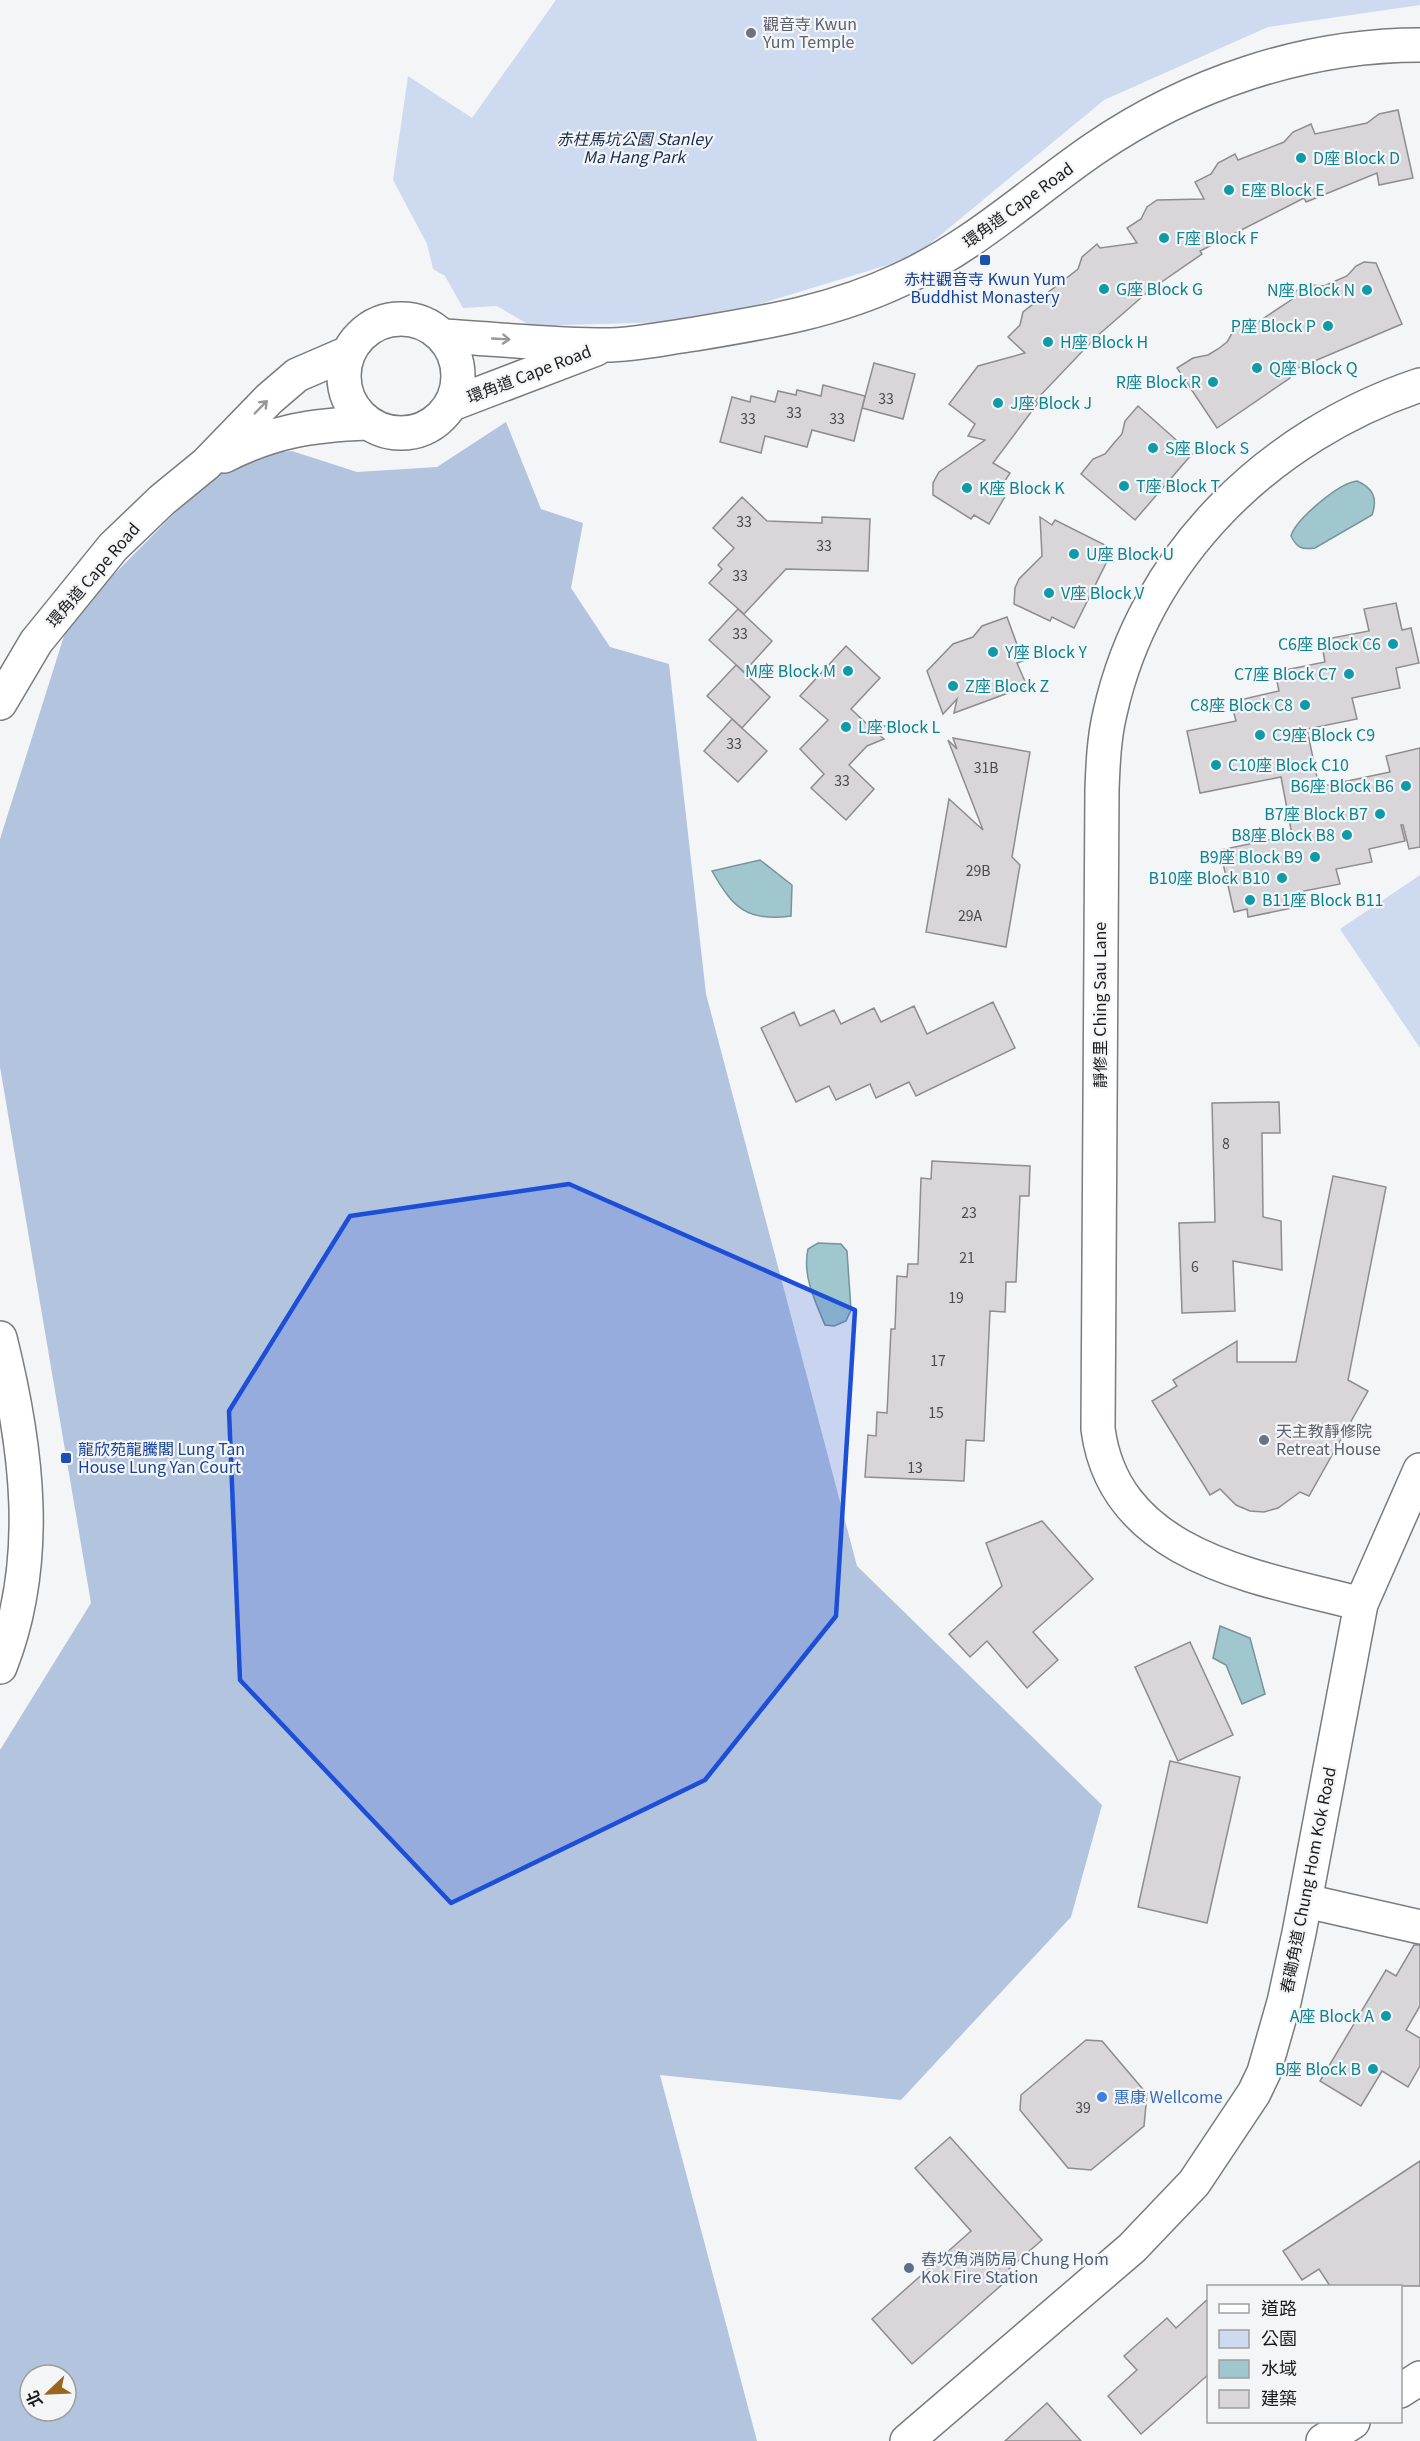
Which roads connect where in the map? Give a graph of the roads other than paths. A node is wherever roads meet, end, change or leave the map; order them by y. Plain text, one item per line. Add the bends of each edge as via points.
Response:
1 (1420, 45) edge
2 (443, 336) junction
3 (606, 345) junction
4 (348, 353) junction
5 (1420, 385) edge
6 (452, 404) junction
7 (368, 423) junction
8 (206, 464) junction
9 (0, 703) edge
10 (0, 1338) edge
11 (1420, 1470) edge
12 (1361, 1604) junction
13 (0, 1667) edge
14 (1306, 1901) junction
15 (1420, 1928) edge
16 (1420, 2378) edge
17 (1402, 2390) edge
18 (1350, 2423) edge
19 (907, 2441) edge
20 (1323, 2441) edge

1 - 3 street, 環角道 Cape Road via 1322,54 1205,88 1108,140 936,262 824,309 772,322
2 -> 3 street, 環角道 Cape Road
2 - 4 street, 環角道 Cape Road via 428,325 393,318 359,336
2 - 6 street, 環角道 Cape Road via 459,368
3 - 6 street, 環角道 Cape Road
4 - 7 street via 345,392
8 -> 4 street, 環角道 Cape Road via 297,375
5 - 12 street, 靜修里 Ching Sau Lane via 1327,424 1258,474 1196,538 1171,570 1130,649 1110,714 1101,789 1101,1454 1124,1497 1168,1539 1220,1566
6 - 7 street, 環角道 Cape Road via 441,419 414,432 385,432
7 - 8 street, 環角道 Cape Road via 287,431
8 - 9 street, 環角道 Cape Road via 113,547 36,642
10 - 13 street via 19,1422 27,1533 19,1599
11 - 12 street, 舂磡角道 Chung Hom Kok Road
12 - 14 street, 舂磡角道 Chung Hom Kok Road
14 - 15 street
14 - 19 street, 舂磡角道 Chung Hom Kok Road via 1264,2072 1194,2183 1132,2248
16 - 17 street
18 - 20 street

